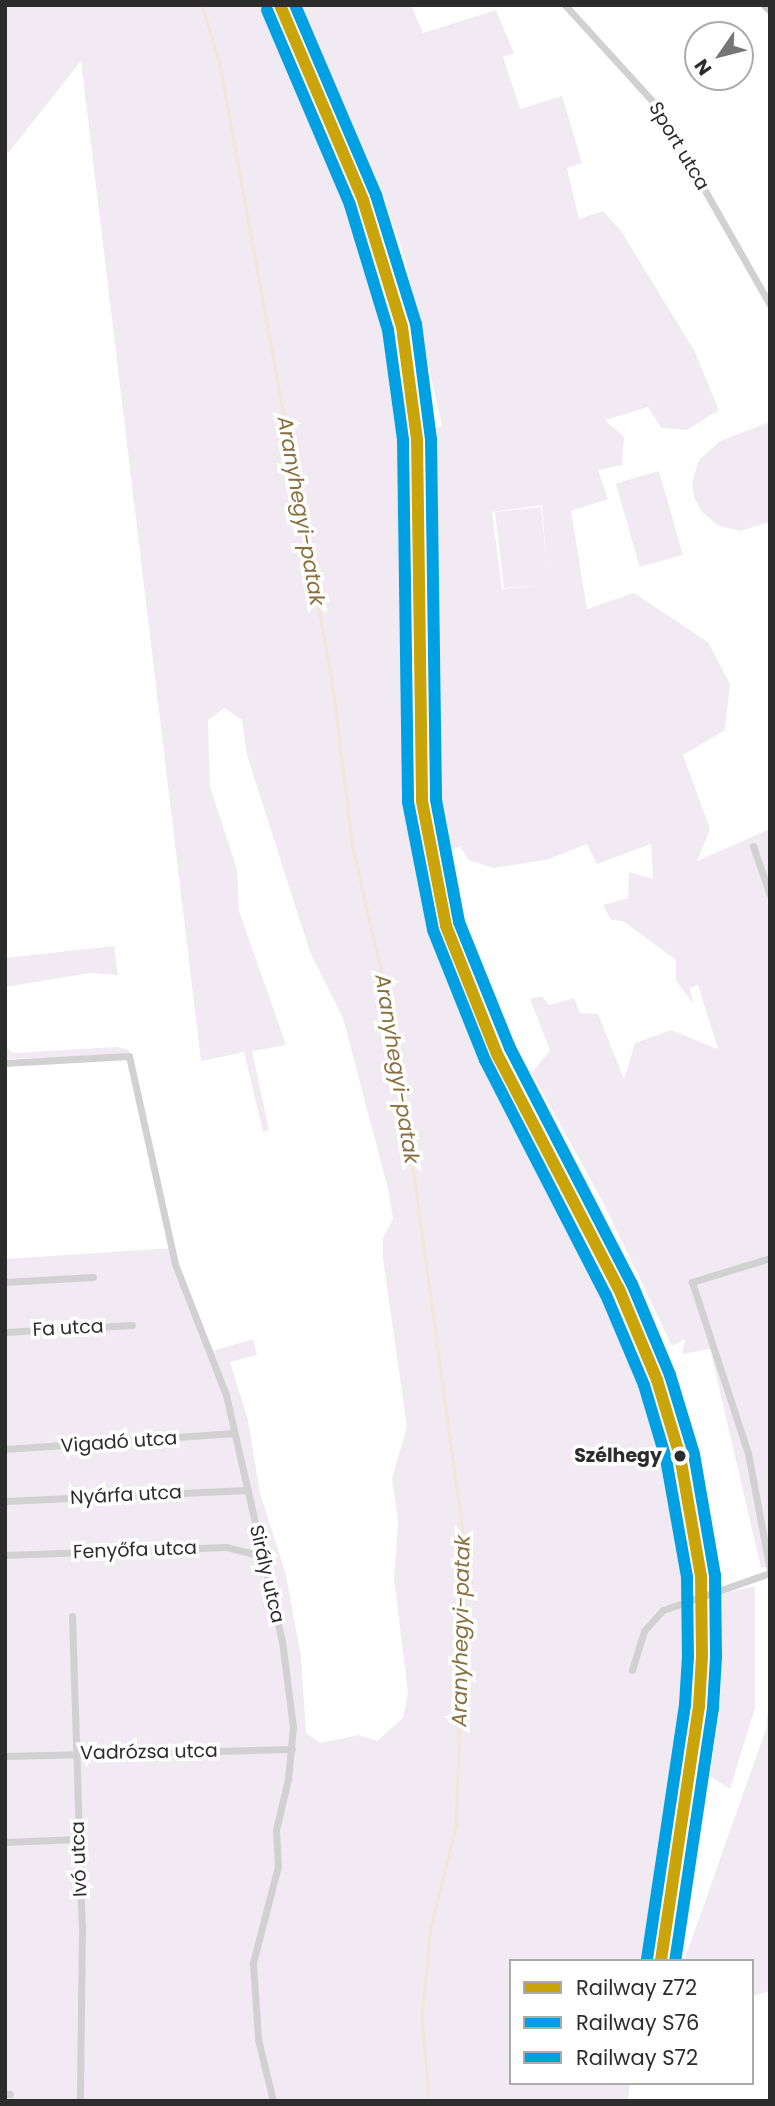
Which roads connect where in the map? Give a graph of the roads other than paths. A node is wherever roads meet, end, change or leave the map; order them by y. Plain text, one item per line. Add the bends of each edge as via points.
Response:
1 (565, 5) edge
2 (766, 5) edge
3 (770, 9) edge
4 (770, 305) edge
5 (753, 846) dead end
6 (770, 895) edge
7 (5, 1063) edge
8 (770, 1258) edge
9 (93, 1277) dead end
10 (5, 1282) edge
11 (132, 1325) dead end
12 (5, 1332) edge
13 (233, 1433) junction
14 (5, 1449) edge
15 (248, 1490) junction
16 (5, 1501) edge
17 (5, 1555) edge
18 (263, 1556) junction
19 (770, 1572) edge
20 (72, 1616) dead end
21 (632, 1670) dead end
22 (292, 1749) junction
23 (76, 1754) junction
24 (5, 1756) edge
25 (78, 1839) junction
26 (5, 1842) edge
27 (80, 2101) edge
28 (273, 2101) edge

1 - 4 street, Sport utca via 657,106
2 - 3 street
5 - 6 street
7 - 13 street, Sirály utca via 129,1056 175,1264 226,1395
8 - 19 street via 692,1282 748,1452
9 - 10 street
11 - 12 street, Fa utca
13 - 14 street, Vigadó utca
13 - 15 street, Sirály utca
15 - 16 street, Nyárfa utca
15 - 18 street, Sirály utca
17 - 18 street, Fenyőfa utca via 226,1547
18 - 22 street, Sirály utca via 290,1684
19 - 21 street via 663,1610 644,1631
20 - 23 street, Ivó utca
22 - 23 street, Vadrózsa utca
22 - 28 street, Sirály utca via 276,1830 278,1867 253,1963 258,2039
23 - 24 street, Vadrózsa utca
23 - 25 street, Ivó utca
25 - 26 street
25 - 27 street, Ivó utca

